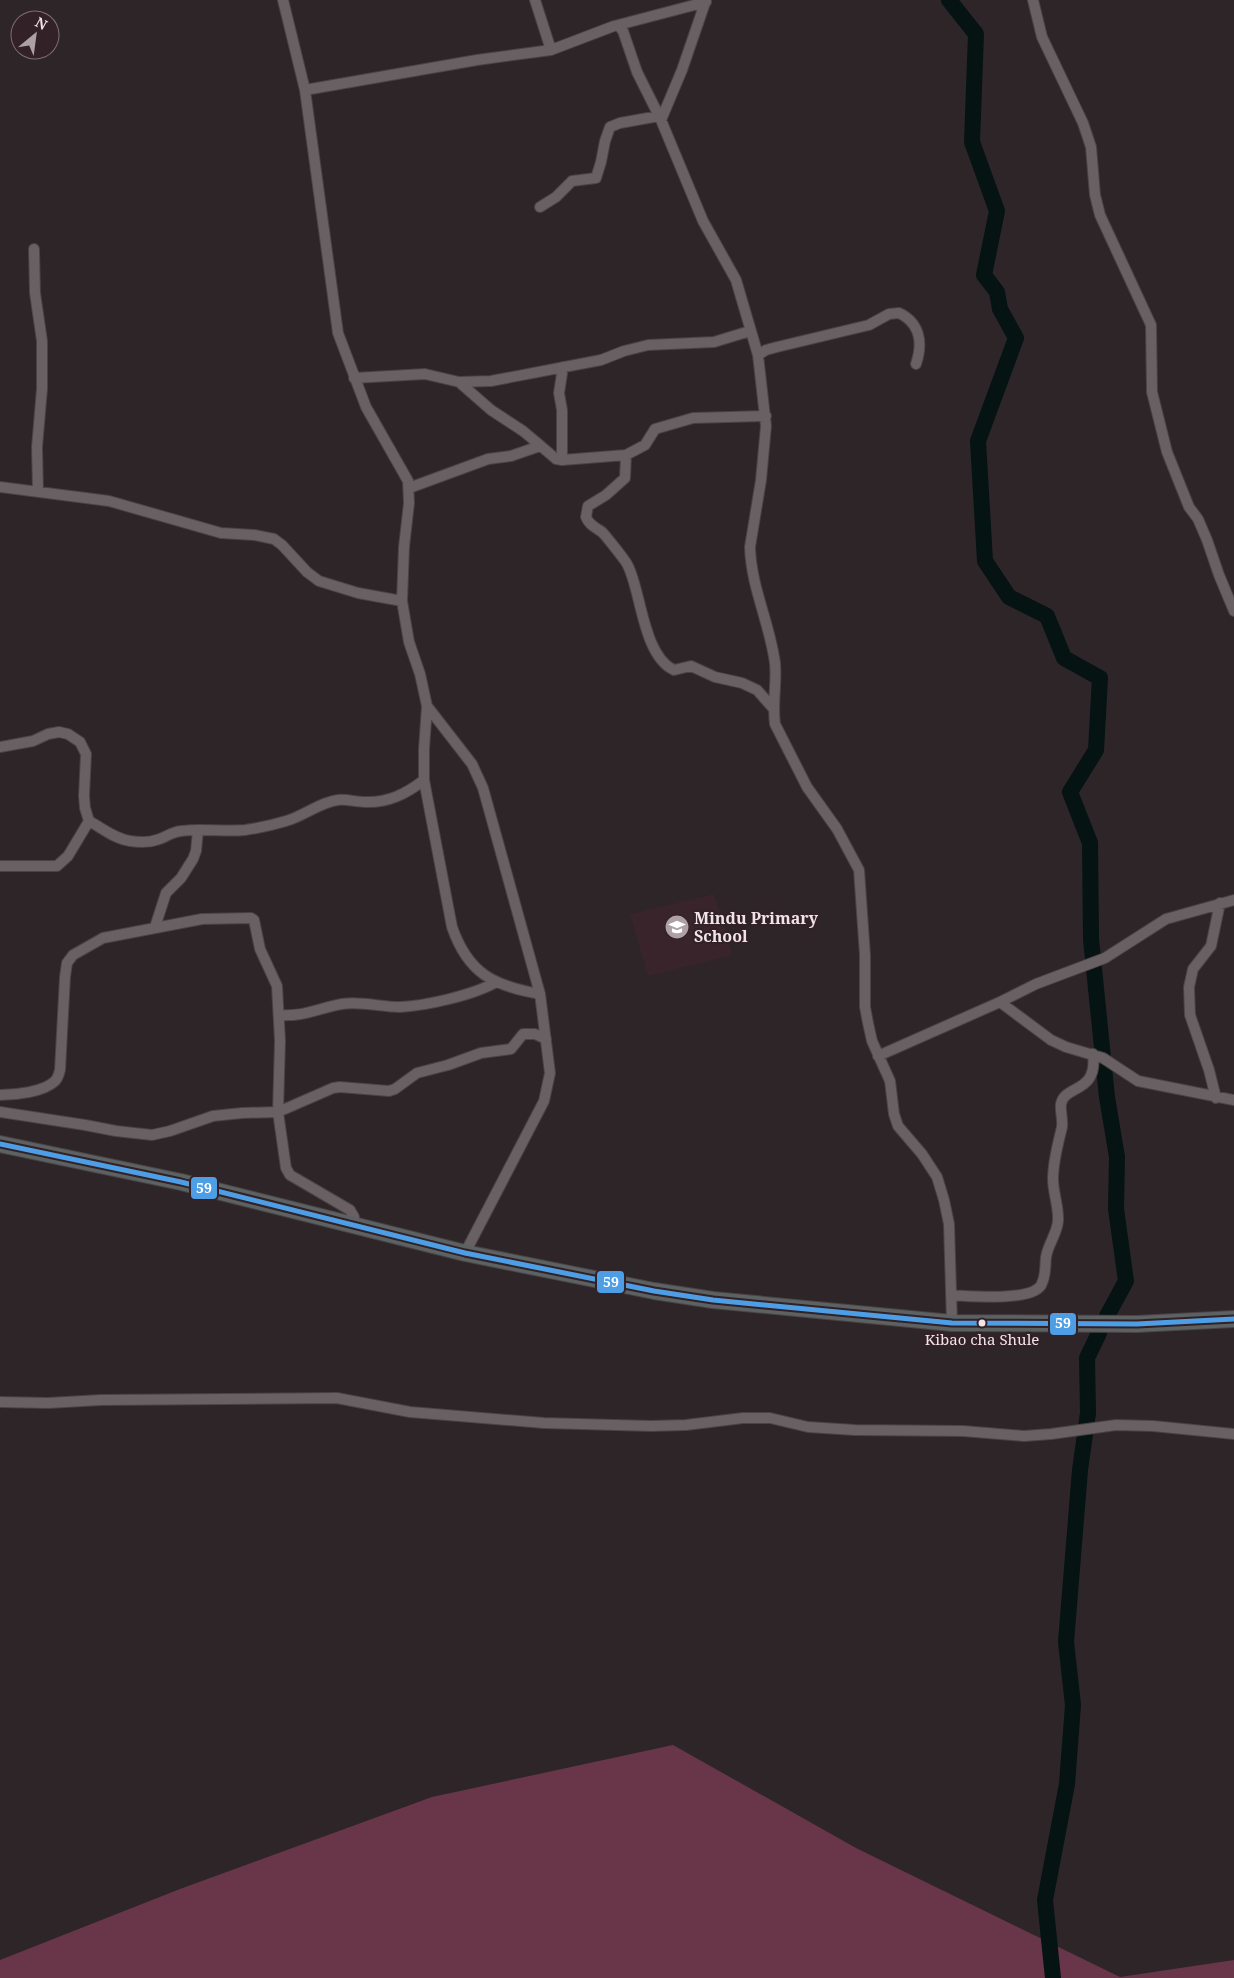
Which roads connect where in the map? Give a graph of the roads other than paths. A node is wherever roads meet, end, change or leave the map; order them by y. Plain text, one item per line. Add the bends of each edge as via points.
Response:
1 (283, 0) edge
2 (535, 0) edge
3 (1033, 0) edge
4 (706, 1) edge
5 (618, 25) junction
6 (551, 50) junction
7 (305, 90) junction
8 (660, 118) junction
9 (540, 207) dead end
10 (34, 249) dead end
11 (750, 331) junction
12 (758, 355) junction
13 (916, 364) dead end
14 (563, 366) junction
15 (354, 378) junction
16 (459, 382) junction
17 (766, 416) junction
18 (541, 446) junction
19 (626, 455) junction
20 (562, 460) junction
21 (0, 487) edge
22 (409, 488) junction
23 (38, 492) junction
24 (402, 601) junction
25 (1234, 611) edge
26 (427, 706) junction
27 (773, 708) junction
28 (0, 747) edge
29 (424, 780) junction
30 (89, 821) junction
31 (198, 830) junction
32 (0, 866) edge
33 (1234, 900) edge
34 (1220, 903) junction
35 (155, 927) junction
36 (496, 982) junction
37 (540, 994) junction
38 (1000, 1002) junction
39 (279, 1015) junction
40 (546, 1039) junction
41 (1093, 1054) junction
42 (878, 1056) junction
43 (0, 1095) edge
44 (1216, 1098) junction
45 (1234, 1100) edge
46 (0, 1112) edge
47 (278, 1112) junction
48 (0, 1144) edge
49 (354, 1224) junction
50 (465, 1253) junction
51 (951, 1295) junction
52 (1234, 1319) edge
53 (952, 1323) junction
54 (0, 1402) edge
55 (1234, 1434) edge

1 - 7 street
2 - 6 street
3 - 25 street via 1042,37 1091,147 1100,215 1151,325 1152,392 1167,452 1189,508 1207,540
4 - 5 street
4 - 8 street via 682,70
5 - 6 street
5 - 8 street via 624,31 637,72
6 - 7 street
7 - 15 street via 338,333
8 - 9 street via 620,123 610,128 596,178 572,181
8 - 11 street via 703,222 736,280
10 - 23 street via 35,293 42,341
11 - 12 street
11 - 14 street via 714,342 648,345 601,360
12 - 13 street via 777,347 869,326 890,314 899,313 913,322 918,330 920,352
12 - 17 street
14 - 16 street via 491,381
14 - 20 street via 559,393
15 - 16 street via 425,374
15 - 22 street
16 - 18 street
17 - 19 street via 692,418 659,427 652,432 646,446
17 - 27 street via 761,480 750,547 754,582 775,662
18 - 20 street
18 - 22 street via 509,457 488,459
19 - 20 street
19 - 27 street via 625,478 588,506 586,517 628,564 647,632 659,656 674,670 688,666 752,687
21 - 23 street
22 - 24 street
23 - 24 street via 109,501 221,533 274,539 319,580 358,593
24 - 26 street via 409,642
26 - 29 street
26 - 37 street via 479,776
27 - 42 street via 775,724 807,787 859,870 865,1008
28 - 30 street via 58,732 80,742 86,754 84,796
29 - 31 street via 404,794 387,800 340,799 276,824 244,830
29 - 36 street via 458,945 484,976
30 - 31 street via 127,841 139,842 158,840 173,832
30 - 32 street via 68,856 57,866
31 - 35 street via 196,851 190,865 166,893
33 - 34 street
34 - 38 street via 1162,921 1105,958 1036,984
34 - 44 street via 1211,946 1193,969 1189,986 1190,1015 1210,1070
35 - 39 street via 202,919 254,920 260,949 277,986
35 - 43 street via 103,938 73,955 67,963 65,976 57,1078 54,1083 34,1091
36 - 37 street
36 - 39 street via 419,1005 343,1004 294,1016
37 - 40 street
38 - 41 street via 1051,1040
38 - 42 street
39 - 47 street
40 - 47 street via 535,1034 523,1034 511,1049 481,1053 417,1073 395,1089 333,1088
40 - 50 street via 550,1073 544,1100
41 - 44 street via 1142,1082
41 - 51 street via 1095,1066 1092,1077 1067,1095 1061,1104 1062,1127 1053,1179 1058,1218 1046,1256 1042,1284 1025,1294
42 - 51 street via 890,1081 898,1126 937,1177 949,1224
44 - 45 street
46 - 47 street via 152,1135 214,1116
47 - 49 street via 287,1172 350,1210
48 - 49 highway via 181,1182
49 - 50 highway
50 - 53 highway via 713,1300
51 - 53 street
52 - 53 highway via 1137,1324
54 - 55 street via 337,1398 410,1412 553,1424 652,1426 770,1418 808,1427 1024,1436 1126,1425

